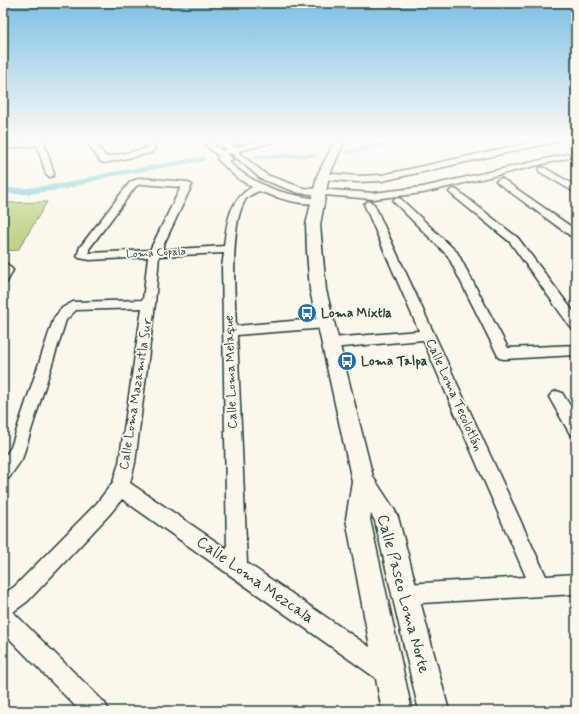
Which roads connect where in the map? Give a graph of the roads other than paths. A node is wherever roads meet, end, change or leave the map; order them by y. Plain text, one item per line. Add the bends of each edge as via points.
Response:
1 (237, 173) edge
2 (245, 173) edge
3 (259, 173) edge
4 (403, 173) edge
5 (457, 173) edge
6 (495, 173) edge
7 (531, 173) edge
8 (548, 173) edge
9 (323, 176) joint
10 (466, 180) junction
11 (502, 181) junction
12 (258, 187) junction
13 (576, 190) edge
14 (454, 192) junction
15 (318, 197) junction
16 (398, 202) junction
17 (369, 204) junction
18 (576, 235) edge
19 (229, 248) junction
20 (154, 253) junction
21 (149, 304) junction
22 (326, 323) junction
23 (576, 325) edge
24 (230, 331) junction
25 (428, 335) junction
26 (331, 343) junction
27 (576, 350) edge
28 (558, 397) dead end
29 (576, 429) edge
30 (3, 472) edge
31 (363, 481) junction
32 (120, 487) junction
33 (237, 567) junction
34 (576, 584) edge
35 (540, 586) junction
36 (405, 594) junction
37 (3, 606) edge
38 (3, 617) edge
39 (390, 674) junction
40 (97, 711) edge
41 (397, 711) edge
42 (434, 711) edge

1 - 12 street
2 - 15 street via 258,182
3 - 15 street
4 - 9 street via 382,178 357,179
5 - 10 street
6 - 10 street
7 - 11 street
8 - 13 street
9 - 15 street, Calle Paseo Loma Norte
10 - 15 street via 418,192 388,196
11 - 14 street
11 - 18 street
12 - 15 street via 288,197
12 - 19 street, Calle Loma Melaque via 240,201
14 - 16 street
14 - 23 street via 514,240
15 - 17 street
15 - 22 street, Calle Paseo Loma Norte via 313,225 314,252 318,290
16 - 17 street
16 - 27 street via 453,254 504,354
17 - 25 street, Calle Loma Tecolotlán
19 - 20 street, Loma Copala
19 - 24 street, Calle Loma Melaque
20 - 20 street, Loma Copala via 187,185 136,182 133,184 84,249 83,256
20 - 21 street, Calle Loma Mazamitla Sur
21 - 30 street via 73,306 66,311 60,318 19,447 14,459
21 - 32 street, Calle Loma Mazamitla Sur via 127,463
22 - 24 street
22 - 26 street, Calle Paseo Loma Norte
24 - 33 street, Calle Loma Melaque
25 - 26 street
25 - 35 street, Calle Loma Tecolotlán
26 - 31 street, Calle Paseo Loma Norte
28 - 29 street
31 - 36 street, Calle Paseo Loma Norte via 386,517
31 - 39 street, Calle Paseo Loma Norte via 358,519
32 - 33 street, Calle Loma Mezcala
32 - 37 street, Calle Loma Mazamitla Sur via 103,509 21,594
33 - 39 street, Calle Loma Mezcala
34 - 35 street
35 - 36 street
36 - 42 street, Calle Paseo Loma Norte
38 - 40 street
39 - 41 street, Calle Paseo Loma Norte

